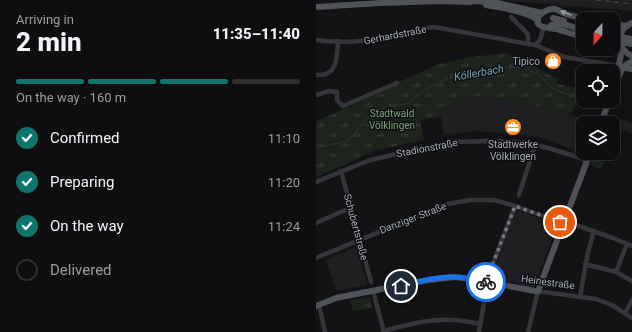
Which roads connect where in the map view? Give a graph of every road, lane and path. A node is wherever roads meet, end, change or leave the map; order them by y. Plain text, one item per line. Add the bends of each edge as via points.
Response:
1 (469, 2) junction
2 (316, 7) edge
3 (544, 12) junction
4 (576, 16) edge
5 (511, 17) dead end
6 (553, 18) junction
7 (538, 20) junction
8 (630, 24) edge
9 (576, 25) edge
10 (547, 27) junction
11 (576, 29) edge
12 (576, 35) edge
13 (620, 39) edge
14 (632, 39) edge
15 (316, 40) edge
16 (620, 41) edge
17 (338, 42) junction
18 (528, 44) junction
19 (632, 44) edge
20 (535, 45) junction
21 (622, 47) junction
22 (632, 56) edge
23 (632, 62) edge
24 (621, 64) junction
25 (620, 67) edge
26 (632, 69) edge
27 (316, 75) edge
28 (397, 83) dead end
29 (316, 95) edge
30 (536, 145) junction
31 (587, 160) edge
32 (585, 166) junction
33 (341, 172) junction
34 (316, 182) edge
35 (519, 194) dead end
36 (515, 206) junction
37 (350, 208) junction
38 (562, 221) junction
39 (316, 223) edge
40 (594, 231) junction
41 (359, 240) junction
42 (630, 245) edge
43 (316, 258) edge
44 (585, 264) junction
45 (616, 272) junction
46 (632, 281) edge
47 (371, 282) dead end
48 (488, 282) junction
49 (373, 291) junction
50 (538, 291) junction
51 (580, 297) junction
52 (632, 300) edge
53 (318, 305) edge
54 (625, 313) junction
55 (632, 318) edge
56 (480, 324) junction
57 (384, 331) edge
58 (325, 332) edge
59 (479, 332) edge
60 (528, 332) edge

1 - 2 main road
1 - 3 main road via 498,3
1 - 7 main road via 524,13
4 -> 3 main road via 554,8
3 - 6 main road
3 - 7 main road
5 - 18 street via 527,33
6 - 9 main road
6 - 10 main road
7 - 10 main road via 539,24
8 - 21 main road via 621,34
10 - 11 main road via 563,24
10 - 12 main road
10 - 20 street
13 - 14 main road, bridge
15 - 17 street, Gerhardstraße
16 - 19 main road, bridge
17 - 18 street, Gerhardstraße via 374,40 434,27
17 - 27 street via 334,66 330,72
18 - 20 street, Gerhardstraße
20 - 24 street, Gerhardstraße via 564,57
21 - 22 main road
21 - 24 main road
23 - 24 main road
24 - 25 main road
24 - 26 main road
28 - 29 street via 343,106 337,100 337,92 329,91
30 - 32 street, Stadionstraße via 584,159
30 - 33 street, Stadionstraße via 488,141 452,142 370,160
30 - 35 street
31 - 32 main road
32 - 38 main road
33 - 34 street, Stadionstraße
33 - 37 street, Schubertstraße
36 - 38 street, Danziger Straße
36 - 41 street, Danziger Straße via 494,200 470,200 447,204
36 - 48 street
37 - 39 street
37 - 41 street, Schubertstraße
38 - 40 street, Danziger Straße
38 - 50 main road
40 - 42 street, Danziger Straße
40 - 44 street
41 - 43 street, Danziger Straße
41 - 47 street, Schubertstraße
42 - 45 street
44 - 45 street
44 - 51 street
45 - 46 street
48 - 49 main road, Heinestraße via 448,277
48 - 50 main road, Heinestraße
48 - 56 street
49 - 53 main road, Heinestraße via 336,298
49 - 57 street
50 - 51 street, Heinestraße
50 - 60 street
51 - 54 street, Heinestraße via 603,301
52 - 54 street
53 - 58 street
54 - 55 street, Heinestraße
56 - 57 street via 440,320
56 - 59 street

